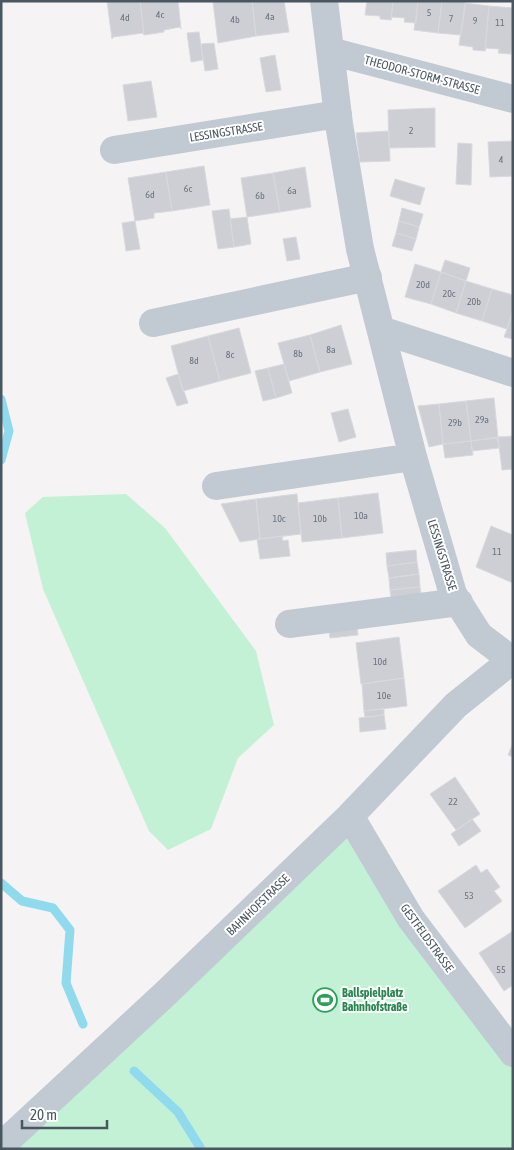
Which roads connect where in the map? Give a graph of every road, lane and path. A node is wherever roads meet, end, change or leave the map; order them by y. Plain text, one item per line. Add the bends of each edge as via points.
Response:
1 (324, 1) edge
2 (330, 51) junction
3 (513, 99) edge
4 (338, 114) junction
5 (114, 150) dead end
6 (368, 278) junction
7 (153, 323) dead end
8 (381, 330) junction
9 (513, 373) edge
10 (413, 457) junction
11 (216, 486) dead end
12 (459, 602) junction
13 (289, 624) dead end
14 (512, 661) edge
15 (350, 816) junction
16 (513, 1053) edge
17 (1, 1146) edge

1 - 2 street, LESSINGSTRASSE
2 - 3 street, THEODOR-STORM-STRASSE
2 - 4 street, LESSINGSTRASSE
4 - 5 street, LESSINGSTRASSE
4 - 6 street, LESSINGSTRASSE via 360,249
6 - 7 street
6 - 8 street, LESSINGSTRASSE
8 - 9 street
8 - 10 street, LESSINGSTRASSE
10 - 11 street
10 - 12 street, LESSINGSTRASSE
12 - 13 street
12 - 14 street, LESSINGSTRASSE via 479,635
14 - 15 street, BAHNHOFSTRASSE via 456,705
15 - 16 street, GESTFELDSTRASSE via 411,918
15 - 17 street, BAHNHOFSTRASSE

